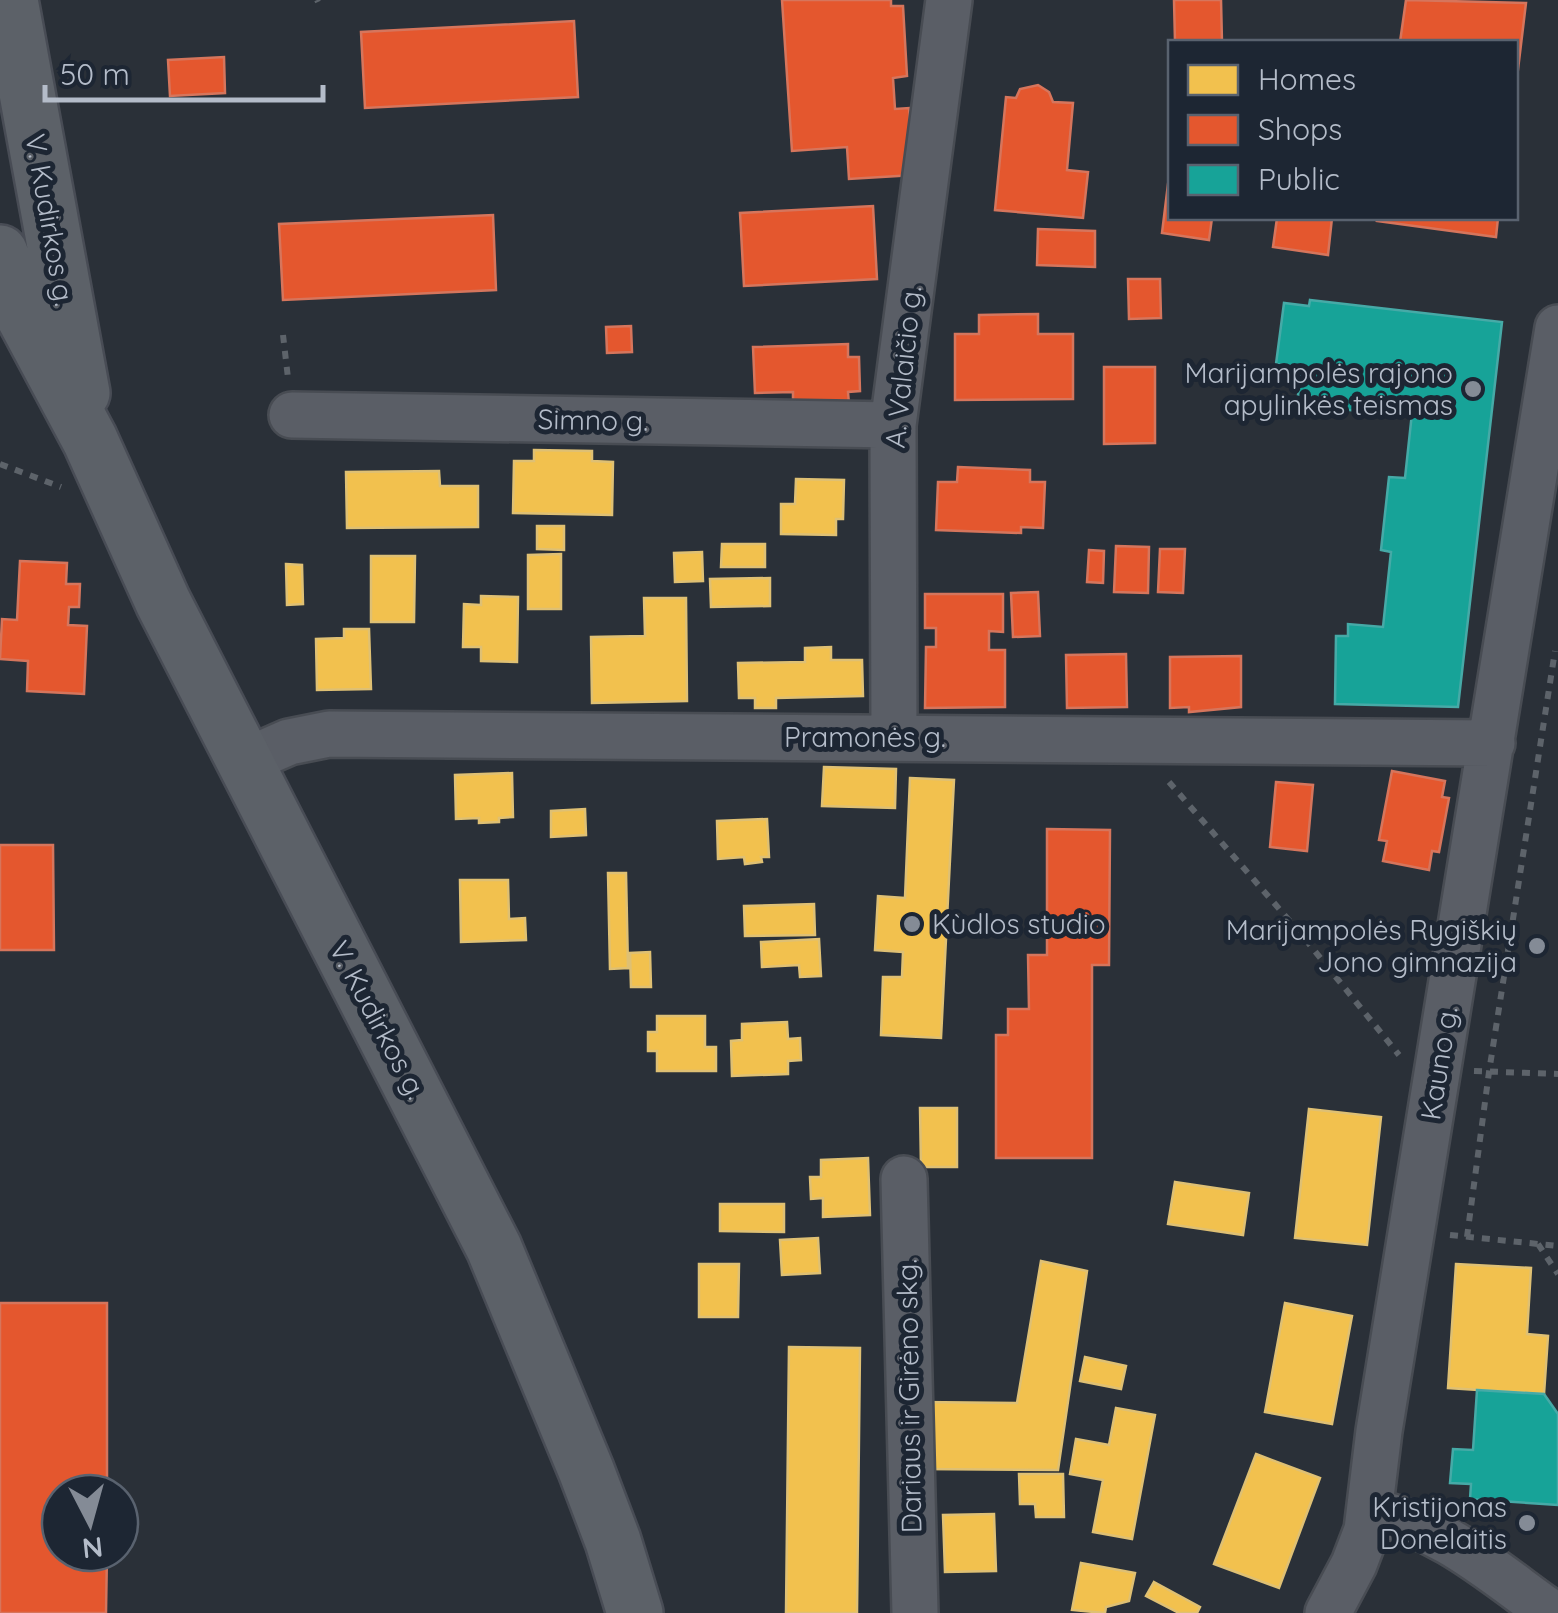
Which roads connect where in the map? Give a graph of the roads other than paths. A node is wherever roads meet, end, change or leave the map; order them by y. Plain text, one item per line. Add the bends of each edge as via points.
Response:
1 (10, 0) edge
2 (949, 0) edge
3 (0, 253) edge
4 (1558, 328) edge
5 (292, 415) dead end
6 (893, 426) junction
7 (90, 440) junction
8 (894, 737) junction
9 (1492, 743) junction
10 (243, 762) junction
11 (904, 1178) dead end
12 (1371, 1512) junction
13 (635, 1613) edge
14 (915, 1613) edge
15 (1328, 1613) edge
16 (1551, 1613) edge

1 - 7 main road, V. Kudirkos g.
2 - 6 street, A. Valaičio g.
3 - 7 main road, V. Kudirkos g. via 21,311
4 - 9 street, Kauno g.
5 - 6 street, Simno g.
6 - 8 street, A. Valaičio g.
7 - 10 main road, V. Kudirkos g.
8 - 9 street, Pramonės g.
8 - 10 street, Pramonės g. via 329,734
9 - 12 street, Kauno g.
10 - 13 main road, V. Kudirkos g. via 494,1248 586,1470
11 - 14 street, Dariaus ir Girėno skg.
12 - 15 street, Kauno g.
12 - 16 street via 1436,1532

